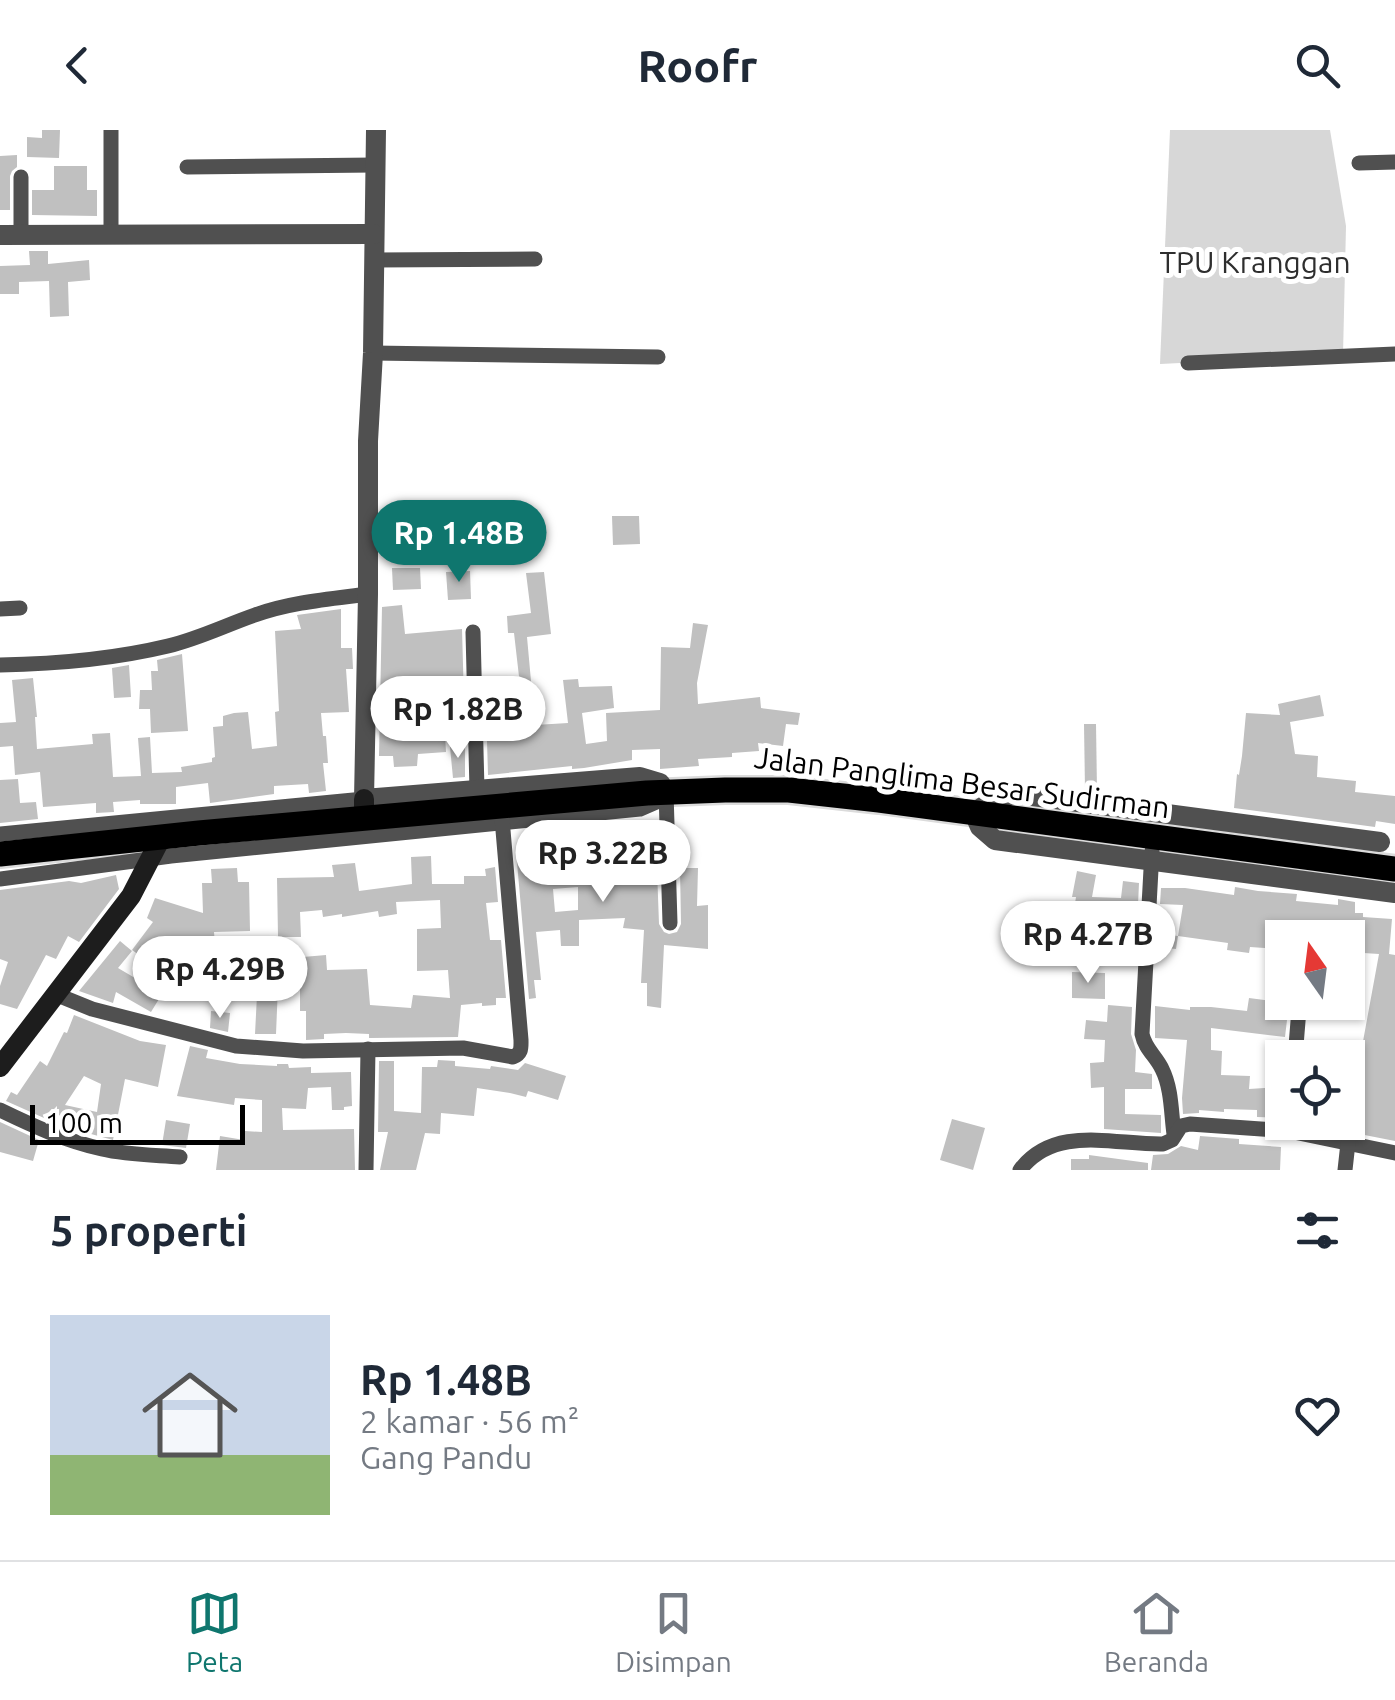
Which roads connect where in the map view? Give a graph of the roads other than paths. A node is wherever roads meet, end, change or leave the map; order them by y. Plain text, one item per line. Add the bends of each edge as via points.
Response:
1 (111, 130) edge
2 (376, 130) edge
3 (1395, 162) edge
4 (1360, 163) dead end
5 (375, 165) junction
6 (187, 167) dead end
7 (21, 177) dead end
8 (374, 234) junction
9 (10, 235) edge
10 (111, 236) junction
11 (535, 259) dead end
12 (374, 260) junction
13 (372, 353) junction
14 (1395, 354) edge
15 (658, 357) dead end
16 (1188, 362) dead end
17 (368, 594) junction
18 (20, 608) dead end
19 (0, 609) edge
20 (473, 632) dead end
21 (0, 666) edge
22 (476, 790) junction
23 (567, 792) junction
24 (666, 792) junction
25 (364, 809) junction
26 (502, 816) junction
27 (1104, 830) junction
28 (0, 834) edge
29 (288, 835) junction
30 (1380, 842) dead end
31 (157, 848) junction
32 (1152, 849) junction
33 (0, 854) edge
34 (1395, 869) edge
35 (0, 879) edge
36 (1395, 892) edge
37 (670, 923) dead end
38 (56, 994) junction
39 (368, 1049) junction
40 (0, 1067) edge
41 (0, 1110) edge
42 (1265, 1126) edge
43 (1174, 1134) junction
44 (1337, 1140) edge
45 (1348, 1143) junction
46 (1395, 1152) edge
47 (180, 1157) dead end
48 (366, 1170) edge
49 (1020, 1170) edge
50 (1345, 1170) edge

1 - 10 street
2 - 5 street
3 - 4 street
5 - 6 street
5 - 8 street
7 - 9 street
8 - 10 street
8 - 12 street
9 - 10 street
11 - 12 street
12 - 13 street
13 - 15 street
13 - 17 street
14 - 16 street
17 - 21 street via 286,606 166,647
17 - 25 street
18 - 19 street
20 - 22 street
22 - 23 street
22 - 25 street
23 - 24 main road, Jalan Panglima Besar Sudirman
23 - 26 main road, Jalan Panglima Besar Sudirman
24 - 26 street via 663,800 640,809
24 - 27 main road, Jalan Panglima Besar Sudirman via 802,792
24 - 37 street
25 - 26 main road, Jalan Panglima Besar Sudirman
25 - 28 street
25 - 29 main road, Jalan Panglima Besar Sudirman
26 - 29 street
26 - 39 street via 520,1053
27 - 30 street
27 - 32 main road, Jalan Panglima Besar Sudirman
29 - 31 main road, Jalan Panglima Besar Sudirman
31 - 33 main road, Jalan Panglima Besar Sudirman
31 - 35 street
31 - 38 main road via 131,896
32 - 34 main road, Jalan Panglima Besar Sudirman
32 - 36 street
32 - 43 street via 1142,1034 1164,1074
38 - 39 street via 236,1046
38 - 40 main road
39 - 48 street
41 - 47 street via 106,1150
42 - 43 street via 1186,1124
43 - 49 street via 1163,1144 1072,1140 1041,1150
44 - 45 street
45 - 46 street
45 - 50 street

